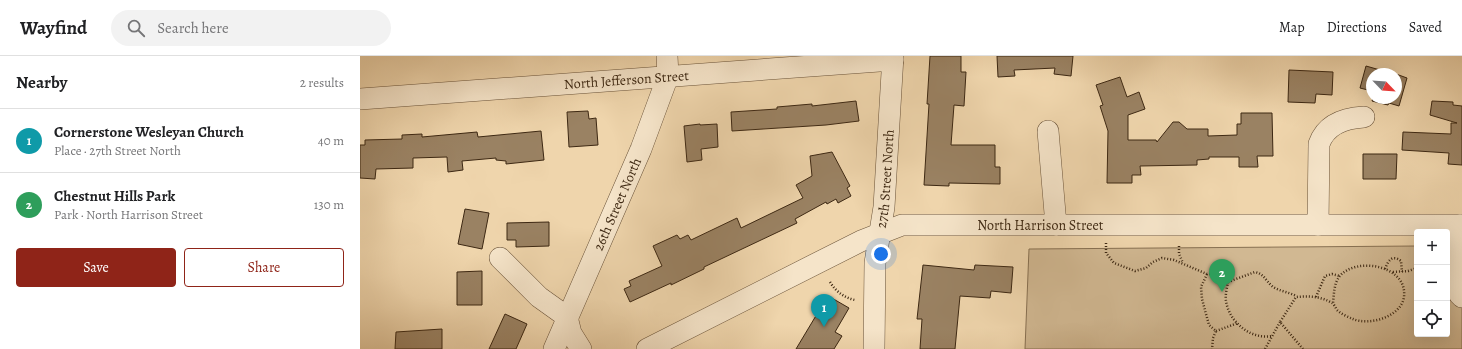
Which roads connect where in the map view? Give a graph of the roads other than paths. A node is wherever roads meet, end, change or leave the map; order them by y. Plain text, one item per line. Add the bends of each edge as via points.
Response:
1 (893, 58) edge
2 (667, 66) edge
3 (360, 100) edge
4 (1364, 116) dead end
5 (1048, 131) dead end
6 (1056, 225) junction
7 (1318, 225) junction
8 (1461, 225) edge
9 (880, 234) junction
10 (500, 258) dead end
11 (1462, 296) edge
12 (567, 317) junction
13 (554, 349) edge
14 (581, 349) edge
15 (647, 349) edge
16 (874, 349) edge

1 - 2 street, North Jefferson Street
1 - 9 street, 27th Street North via 884,207
2 - 3 street, North Jefferson Street
2 - 12 street, 26th Street North via 641,149
4 - 7 street via 1338,122 1321,138
5 - 6 street
6 - 7 street, North Harrison Street
6 - 9 street, North Harrison Street via 902,225
7 - 8 street, North Harrison Street
8 - 11 street via 1459,294
9 - 15 street, North Harrison Street via 853,245
9 - 16 street, 27th Street North via 875,263
10 - 12 street via 539,297
12 - 13 street, 26th Street North
12 - 14 street via 571,334

